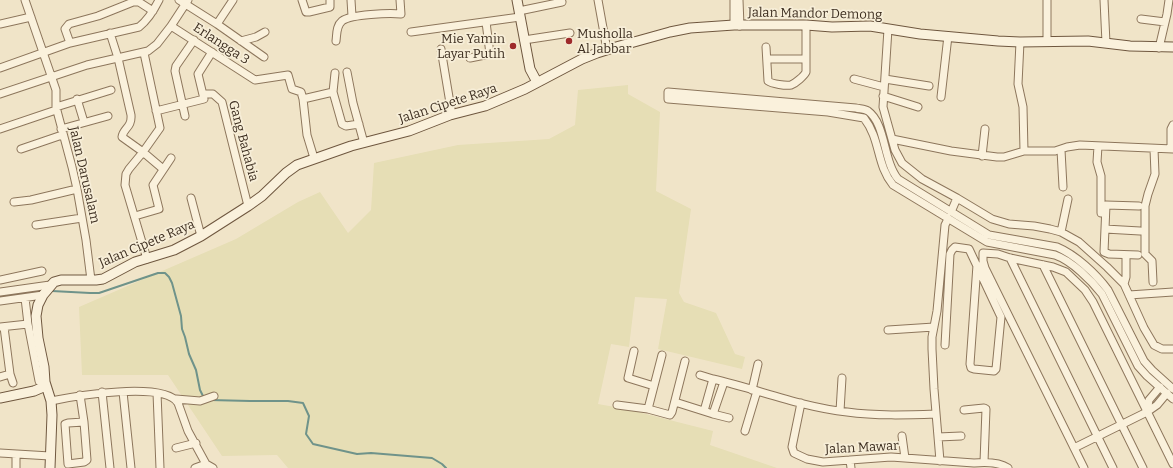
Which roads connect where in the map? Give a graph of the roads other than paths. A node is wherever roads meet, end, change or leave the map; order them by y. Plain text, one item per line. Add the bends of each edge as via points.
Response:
1 (25, 0) edge
2 (159, 0) edge
3 (233, 0) edge
4 (302, 0) edge
5 (330, 0) edge
6 (351, 0) edge
7 (400, 0) edge
8 (517, 0) edge
9 (598, 0) edge
10 (734, 0) edge
11 (739, 0) edge
12 (1046, 0) edge
13 (1104, 0) edge
14 (1169, 0) edge
15 (184, 1) edge
16 (562, 2) dead end
17 (153, 10) junction
18 (519, 14) junction
19 (352, 16) junction
20 (30, 17) junction
21 (1141, 19) dead end
22 (486, 22) junction
23 (1165, 22) junction
24 (0, 24) edge
25 (217, 24) junction
26 (737, 25) junction
27 (806, 25) junction
28 (171, 26) junction
29 (888, 28) junction
30 (265, 32) dead end
31 (411, 32) dead end
32 (110, 33) junction
33 (570, 33) dead end
34 (948, 36) junction
35 (194, 40) junction
36 (524, 40) junction
37 (241, 41) junction
38 (336, 41) dead end
39 (1020, 42) junction
40 (1047, 42) junction
41 (70, 43) junction
42 (1106, 43) junction
43 (1173, 47) edge
44 (766, 48) dead end
45 (1159, 48) junction
46 (441, 49) dead end
47 (608, 50) junction
48 (212, 52) junction
49 (43, 53) junction
50 (144, 53) junction
51 (264, 57) dead end
52 (118, 58) junction
53 (470, 58) dead end
54 (767, 59) junction
55 (806, 59) junction
56 (0, 68) edge
57 (347, 72) dead end
58 (335, 73) dead end
59 (51, 77) junction
60 (854, 79) dead end
61 (886, 79) junction
62 (537, 82) junction
63 (929, 86) dead end
64 (884, 87) junction
65 (111, 90) dead end
66 (333, 92) junction
67 (0, 94) edge
68 (203, 94) junction
69 (883, 96) junction
70 (941, 96) dead end
71 (303, 99) junction
72 (77, 100) junction
73 (183, 104) junction
74 (918, 107) dead end
75 (56, 109) junction
76 (828, 109) junction
77 (156, 111) junction
78 (452, 115) junction
79 (108, 116) dead end
80 (185, 116) dead end
81 (84, 122) junction
82 (359, 124) junction
83 (1173, 126) edge
84 (0, 129) edge
85 (985, 129) dead end
86 (62, 132) junction
87 (892, 139) junction
88 (364, 143) junction
89 (1098, 146) junction
90 (21, 149) dead end
91 (1154, 149) junction
92 (1172, 149) edge
93 (1061, 150) junction
94 (1024, 151) junction
95 (143, 152) junction
96 (982, 156) junction
97 (171, 158) dead end
98 (314, 158) junction
99 (163, 169) junction
100 (1063, 187) dead end
101 (77, 189) junction
102 (191, 198) dead end
103 (957, 198) junction
104 (1068, 199) dead end
105 (14, 202) dead end
106 (248, 206) junction
107 (1139, 206) dead end
108 (950, 215) junction
109 (135, 216) junction
110 (82, 218) junction
111 (36, 225) dead end
112 (1105, 229) junction
113 (1140, 231) dead end
114 (1060, 232) junction
115 (201, 236) junction
116 (969, 249) junction
117 (983, 253) junction
118 (1126, 255) junction
119 (1138, 255) dead end
120 (1010, 258) junction
121 (146, 259) junction
122 (1100, 260) junction
123 (1043, 264) junction
124 (977, 265) junction
125 (42, 271) dead end
126 (0, 280) edge
127 (91, 280) junction
128 (1153, 282) dead end
129 (1124, 284) junction
130 (50, 285) junction
131 (0, 292) edge
132 (1173, 292) edge
133 (43, 295) junction
134 (1129, 295) junction
135 (26, 298) junction
136 (0, 301) edge
137 (1005, 316) junction
138 (1118, 317) junction
139 (28, 324) junction
140 (2, 327) edge
141 (934, 327) junction
142 (888, 330) dead end
143 (944, 345) dead end
144 (1173, 349) edge
145 (634, 351) dead end
146 (3, 352) edge
147 (662, 356) dead end
148 (686, 360) dead end
149 (758, 364) dead end
150 (10, 374) junction
151 (700, 375) dead end
152 (0, 377) edge
153 (842, 378) dead end
154 (713, 379) junction
155 (42, 382) junction
156 (724, 382) junction
157 (13, 383) dead end
158 (654, 386) junction
159 (1160, 387) junction
160 (754, 390) junction
161 (1170, 391) edge
162 (102, 392) junction
163 (123, 392) junction
164 (156, 393) junction
165 (80, 395) junction
166 (214, 396) dead end
167 (0, 398) edge
168 (176, 399) junction
169 (1173, 399) edge
170 (51, 401) junction
171 (675, 402) junction
172 (801, 403) junction
173 (617, 405) dead end
174 (648, 410) junction
175 (964, 410) dead end
176 (704, 411) junction
177 (840, 411) junction
178 (1147, 412) junction
179 (713, 414) junction
180 (936, 414) junction
181 (729, 418) dead end
182 (84, 422) junction
183 (1122, 425) junction
184 (745, 431) dead end
185 (902, 436) dead end
186 (961, 436) dead end
187 (1098, 436) junction
188 (938, 437) junction
189 (196, 443) junction
190 (176, 448) dead end
191 (1074, 448) junction
192 (0, 453) edge
193 (16, 454) junction
194 (50, 456) junction
195 (905, 458) junction
196 (850, 460) junction
197 (940, 461) junction
198 (984, 462) junction
199 (1173, 464) edge
200 (949, 465) edge
201 (210, 466) edge
202 (16, 468) edge
203 (50, 468) edge
204 (110, 468) edge
205 (131, 468) edge
206 (160, 468) edge
207 (195, 468) edge
208 (851, 468) edge
209 (1008, 468) edge
210 (1084, 468) edge
211 (1113, 468) edge
212 (1143, 468) edge

1 - 20 street, Jalan Darusalam
2 - 17 street
3 - 25 street
4 - 5 street via 304,9 309,12 330,7
6 - 19 street
7 - 19 street via 401,14
8 - 18 main road
9 - 47 street
10 - 26 street
11 - 26 street
12 - 40 street
13 - 42 street
14 - 23 street
15 - 25 street
15 - 28 street
16 - 18 street
17 - 32 street via 139,27
17 - 41 street via 139,2 133,2 69,24 65,29
18 - 22 street
18 - 36 main road
19 - 38 street via 342,21 338,27
20 - 24 street
20 - 49 street, Jalan Darusalam
21 - 23 street
22 - 31 street
22 - 53 street via 490,54
23 - 45 street
25 - 37 street
26 - 27 main road, Jalan Mandor Demong
26 - 47 main road, Jalan Mandor Demong via 680,30
27 - 29 main road, Jalan Mandor Demong
27 - 55 street
28 - 35 street, Erlangga 3
28 - 50 street via 157,44
29 - 34 main road, Jalan Mandor Demong
29 - 61 street
30 - 37 street via 256,38
32 - 41 street
32 - 52 street
33 - 36 street
34 - 39 main road, Jalan Mandor Demong
34 - 70 street
35 - 48 street, Erlangga 3
35 - 73 street via 174,71
36 - 62 main road via 530,69
37 - 51 street
39 - 40 main road, Jalan Mandor Demong
39 - 94 street via 1018,84 1023,107
40 - 42 main road, Jalan Mandor Demong
41 - 49 street
42 - 45 main road, Jalan Mandor Demong
43 - 45 main road, Jalan Mandor Demong
44 - 54 street
46 - 78 street
47 - 62 main road, Jalan Mandor Demong via 582,59
48 - 68 street via 198,74
48 - 71 street, Erlangga 3 via 255,80 289,76 292,89 301,92
49 - 56 street
49 - 59 street, Jalan Darusalam
50 - 52 street
50 - 77 street
52 - 59 street
52 - 95 street via 131,121 122,136
54 - 55 street
54 - 55 street via 770,82 791,85 804,76
57 - 82 street
58 - 66 street
59 - 67 street
59 - 75 street, Jalan Darusalam via 56,90
60 - 64 street
61 - 63 street
61 - 64 street
62 - 78 main road, Jalan Cipete Raya via 500,101
64 - 69 street
65 - 72 street
66 - 71 street
66 - 82 street via 343,125
68 - 73 street via 203,100
68 - 106 street, Gang Bahabia via 213,94 222,102
69 - 74 street
69 - 87 street via 884,111
71 - 98 street via 307,135
72 - 75 street
72 - 81 street
73 - 77 street
73 - 80 street
75 - 84 street
75 - 86 street, Jalan Darusalam
76 - 76 street via 668,99 668,92
76 - 108 street via 856,108 868,112 882,135 889,164 898,179
77 - 95 street via 159,130
78 - 88 main road, Jalan Cipete Raya via 409,131
79 - 81 street
81 - 86 street
82 - 88 street
83 - 92 street
85 - 96 street
86 - 90 street
86 - 101 street, Jalan Darusalam
87 - 96 street
87 - 103 street via 898,157 909,170
88 - 98 main road, Jalan Cipete Raya
89 - 91 street
89 - 93 street via 1071,146
89 - 122 street via 1097,162 1101,176
91 - 92 street
91 - 128 street via 1155,174 1146,199 1144,214 1144,254 1152,261
93 - 94 street
93 - 100 street
94 - 96 street via 1004,157
95 - 99 street
95 - 109 street via 128,169 125,185
97 - 99 street
98 - 106 main road, Jalan Cipete Raya via 292,168
99 - 109 street via 153,185 159,209
101 - 105 street
101 - 110 street, Jalan Darusalam
102 - 115 street
103 - 108 street
103 - 114 street via 1000,223 1034,226
104 - 114 street
106 - 115 main road, Jalan Cipete Raya
107 - 112 street via 1106,205
108 - 138 street via 987,242 1051,250 1095,284
108 - 141 street via 945,225
109 - 121 street
110 - 111 street
110 - 127 street, Jalan Darusalam
112 - 113 street
112 - 118 street via 1104,252
114 - 122 street via 1079,242
115 - 121 main road, Jalan Cipete Raya via 174,250
116 - 117 street
116 - 124 street
116 - 143 street via 955,247 950,254
117 - 120 street
117 - 137 street via 983,261
118 - 119 street
118 - 129 street
120 - 123 street
120 - 187 street
121 - 127 main road, Jalan Cipete Raya via 103,278
122 - 129 street
123 - 178 street via 1066,272 1085,290
123 - 183 street
124 - 137 street
124 - 137 street via 971,368 996,369
125 - 126 street
127 - 130 main road, Jalan Cipete Raya via 57,280
129 - 134 street
130 - 131 street
130 - 133 main road
132 - 134 street
133 - 135 street
133 - 155 main road via 36,323 44,367
134 - 144 street via 1154,345 1162,349
135 - 136 street
135 - 139 street
137 - 191 street
138 - 159 street via 1138,366
138 - 161 street via 1144,361
139 - 140 street
139 - 155 street
140 - 146 street
141 - 142 street
141 - 180 street via 932,349
145 - 158 street via 628,378
146 - 150 street
147 - 158 street
148 - 171 street
149 - 160 street
150 - 152 street
150 - 157 street
151 - 154 street
153 - 177 street
154 - 156 street
154 - 176 street
155 - 167 main road via 41,388 34,391
155 - 170 main road
156 - 160 street
156 - 179 street
158 - 174 street
159 - 161 street
159 - 178 street via 1150,400
160 - 172 street
160 - 184 street
161 - 169 street
161 - 178 street via 1157,406
162 - 163 street
162 - 165 street
162 - 204 street
163 - 164 street
163 - 205 street
164 - 168 street via 167,394
164 - 206 street
165 - 170 street
165 - 182 street
166 - 168 street via 200,401
168 - 189 street via 188,431
170 - 194 main road
171 - 174 street via 670,415
171 - 176 street
172 - 177 street
172 - 196 street, Jalan Mawar via 792,440 794,454 815,462
173 - 174 street
175 - 198 street via 986,409
176 - 179 street
177 - 180 street via 869,414
178 - 183 street
178 - 199 street
179 - 181 street
180 - 188 street
182 - 182 street via 65,424 68,464 87,460
183 - 187 street
183 - 212 street
185 - 195 street
186 - 188 street
187 - 191 street
187 - 211 street
188 - 197 street
189 - 190 street
189 - 201 street
191 - 210 street
192 - 193 street
193 - 194 street
193 - 202 street
194 - 203 main road
195 - 196 street, Jalan Mawar
195 - 197 street, Jalan Mawar
196 - 208 street
197 - 200 street, Jalan Mawar
198 - 200 street, Jalan Mawar
198 - 209 street, Jalan Mawar
201 - 207 street

